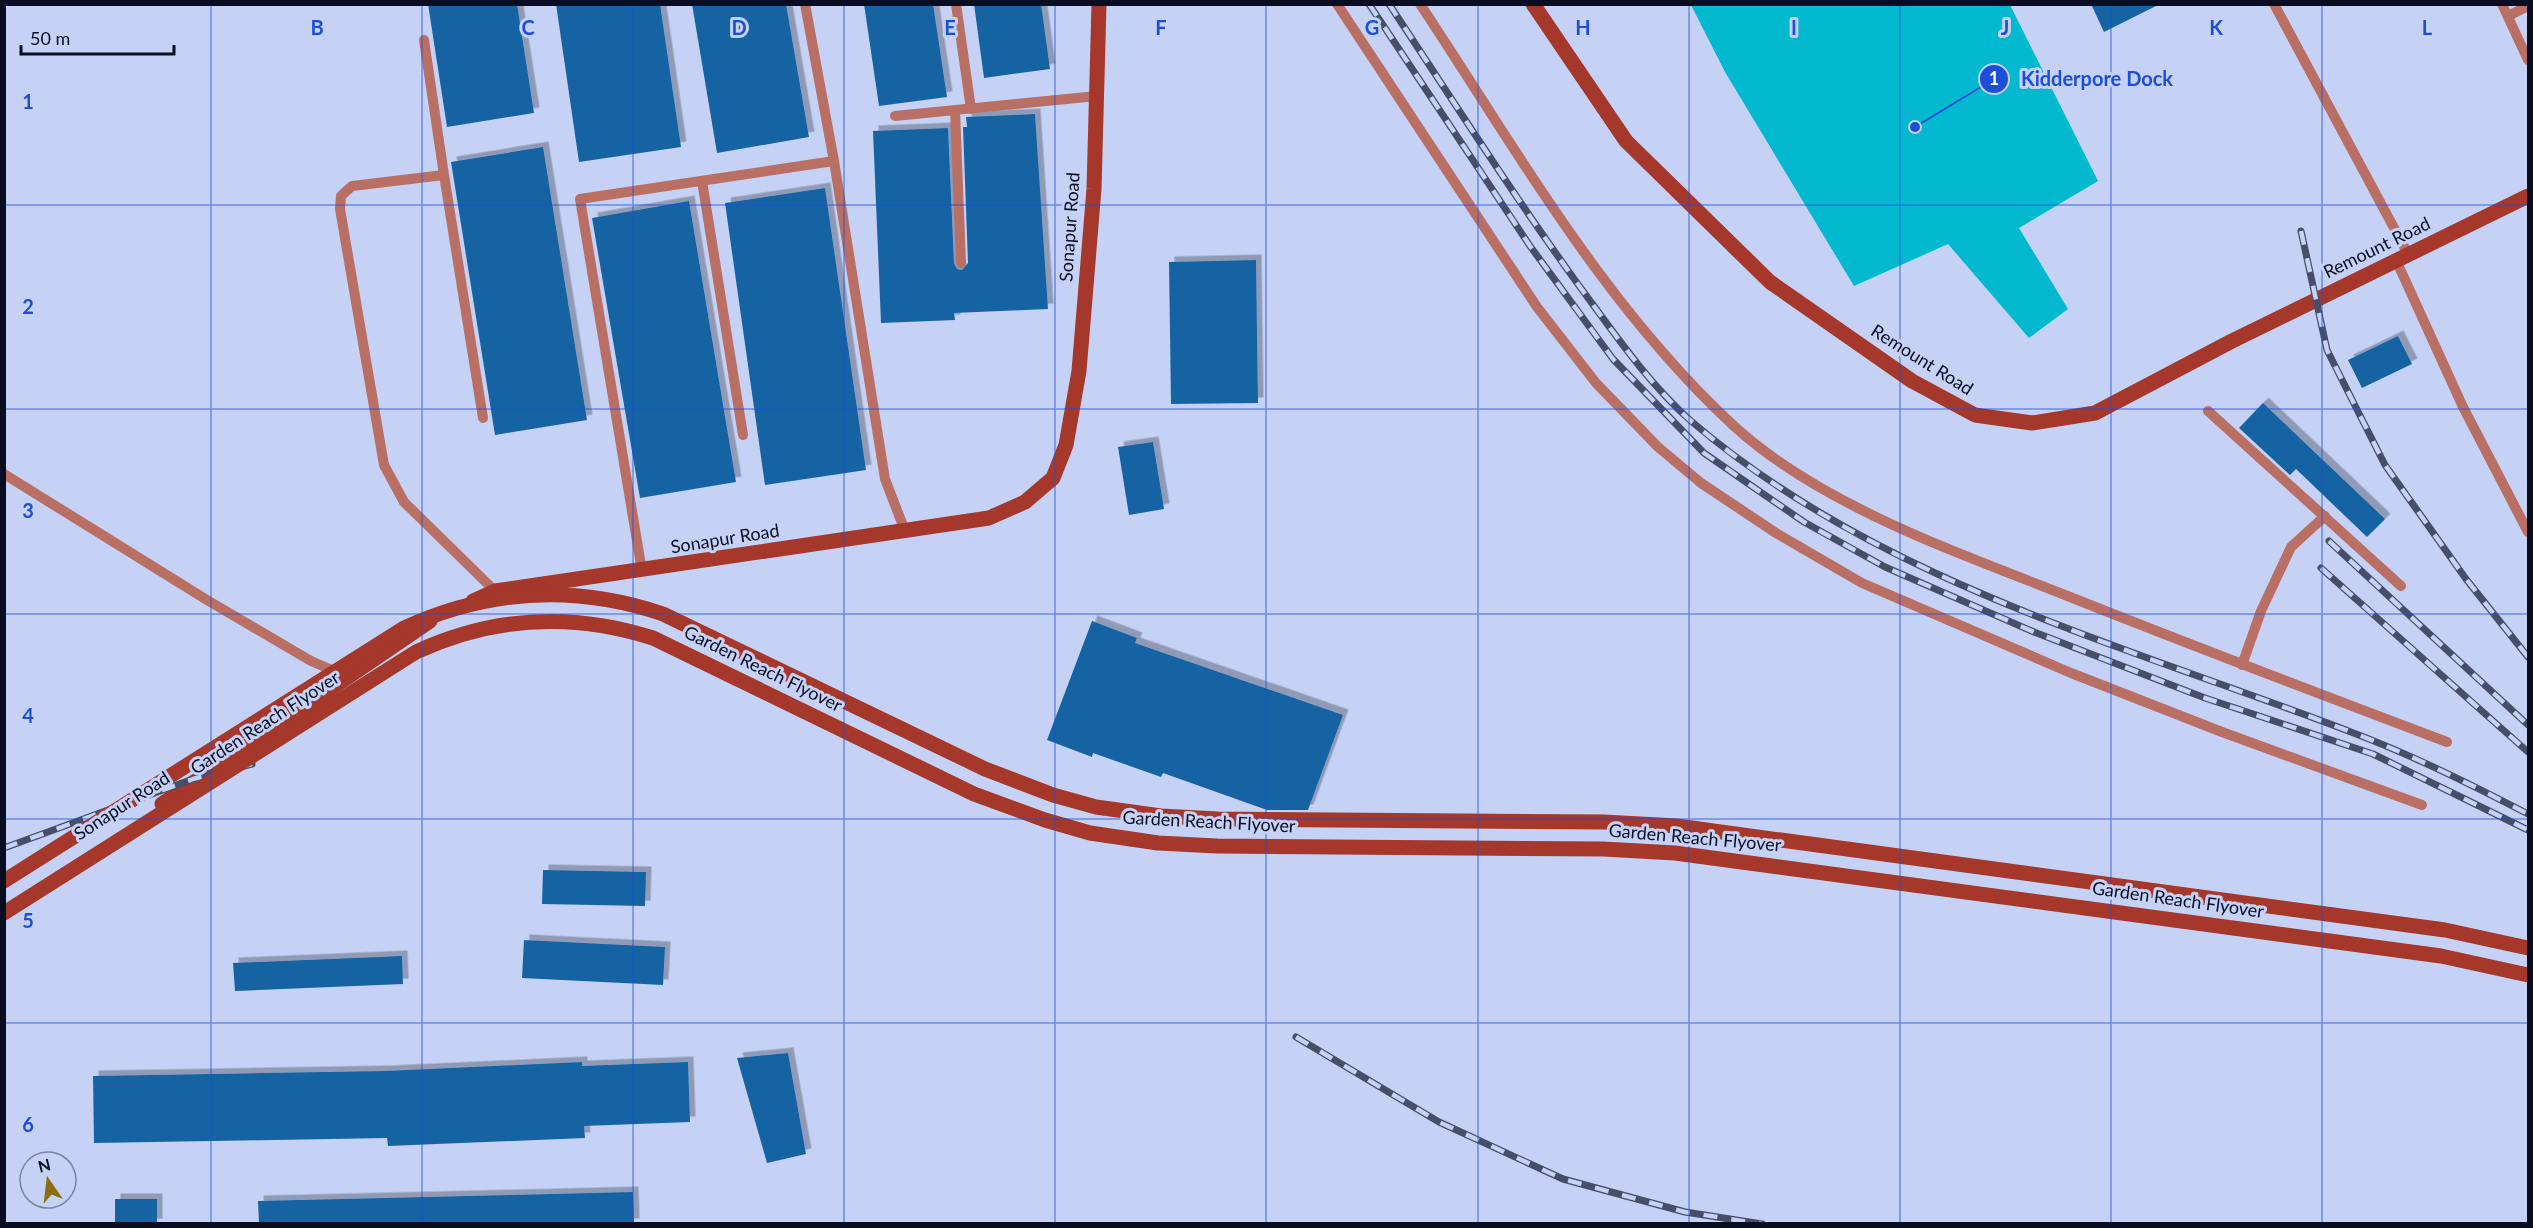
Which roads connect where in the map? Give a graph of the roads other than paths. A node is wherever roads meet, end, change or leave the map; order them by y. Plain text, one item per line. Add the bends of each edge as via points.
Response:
1 (805, 4) edge
2 (956, 4) edge
3 (1099, 4) edge
4 (1337, 4) edge
5 (1420, 4) edge
6 (1533, 4) edge
7 (2274, 4) edge
8 (2502, 4) edge
9 (2529, 6) edge
10 (2508, 16) junction
11 (424, 40) dead end
12 (2529, 60) edge
13 (1097, 96) junction
14 (971, 109) junction
15 (955, 110) junction
16 (895, 116) dead end
17 (834, 161) junction
18 (444, 175) junction
19 (702, 181) junction
20 (2529, 196) edge
21 (2402, 257) junction
22 (961, 263) dead end
23 (2208, 411) dead end
24 (483, 418) dead end
25 (743, 435) dead end
26 (4, 474) edge
27 (2325, 516) junction
28 (905, 531) junction
29 (2529, 532) edge
30 (642, 571) junction
31 (2401, 586) dead end
32 (495, 591) junction
33 (2242, 665) junction
34 (347, 676) junction
35 (2447, 742) dead end
36 (2422, 805) dead end
37 (4, 881) edge
38 (4, 904) edge
39 (4, 913) edge
40 (2529, 948) edge
41 (2529, 975) edge

1 - 17 lane
2 - 14 lane
3 - 13 main road, Sonapur Road
4 - 36 lane via 1537,308 1596,383 1658,447 1701,483 1862,583 2071,673
5 - 33 lane via 1605,283 1667,360 1736,428 1803,479 1964,556
6 - 21 main road, Remount Road via 1626,141 1770,282 1912,381 1975,415 2032,423 2095,412
7 - 21 lane
8 - 10 lane
9 - 10 lane
10 - 12 lane
11 - 18 lane
13 - 14 lane
13 - 28 main road, Sonapur Road via 1094,189 1078,371 1066,445 1053,478 1024,501 989,518
14 - 15 lane
15 - 16 lane
15 - 22 lane
17 - 19 lane
17 - 28 lane via 885,479
18 - 24 lane
18 - 32 lane via 352,186 341,196 340,209 384,465 404,502
19 - 25 lane
19 - 30 lane via 580,199
20 - 21 main road, Remount Road
21 - 29 lane via 2463,407
23 - 27 lane
26 - 34 lane via 216,606 311,661
27 - 31 lane
27 - 33 lane via 2291,547 2261,611
28 - 30 main road, Sonapur Road
30 - 32 main road, Sonapur Road
32 - 34 main road, Sonapur Road via 439,615
33 - 35 lane
34 - 38 main road, Sonapur Road via 206,776
37 - 40 main road, Garden Reach Flyover, bridge via 404,628 461,605 551,593 608,598 663,614 985,769 1096,807 1218,819 1677,826 2445,930
39 - 41 main road, Garden Reach Flyover, bridge via 416,652 496,624 550,619 603,624 653,638 974,794 1090,833 1158,843 1217,846 1675,852 2440,956

